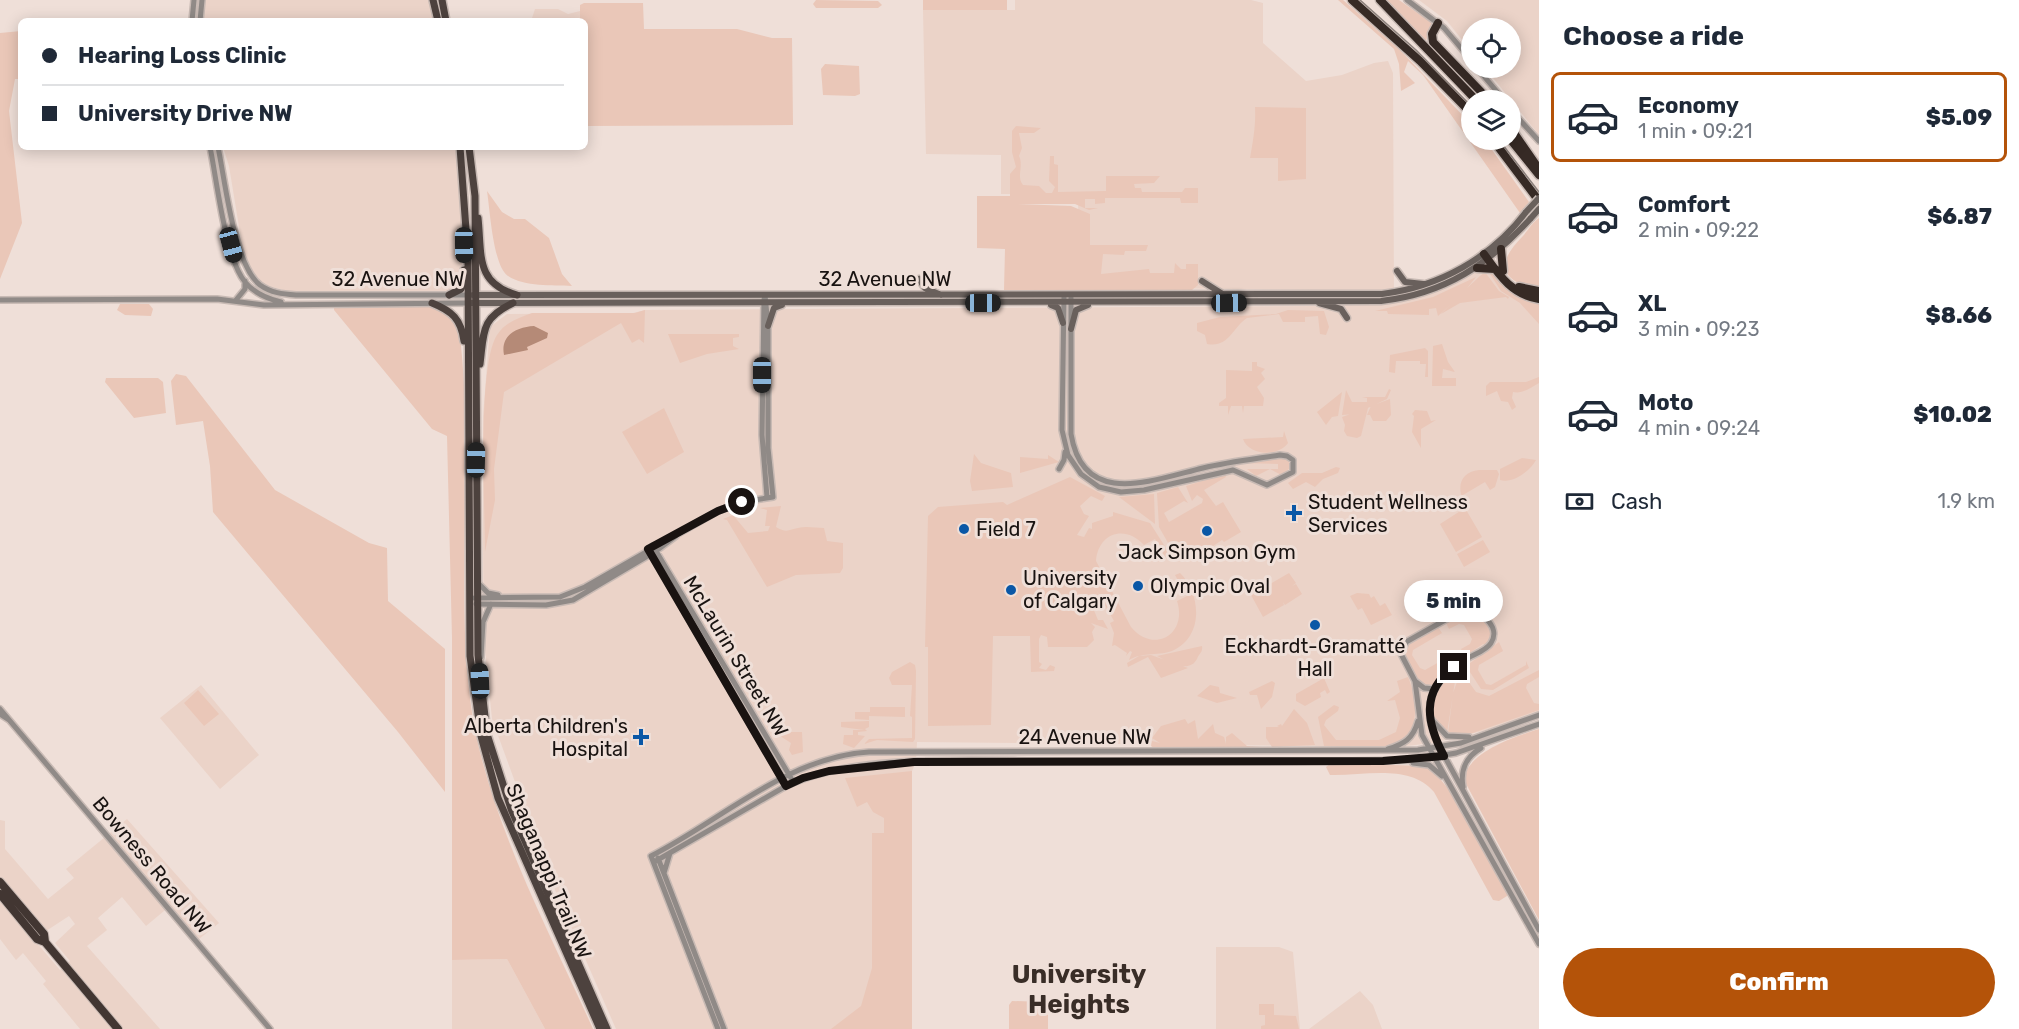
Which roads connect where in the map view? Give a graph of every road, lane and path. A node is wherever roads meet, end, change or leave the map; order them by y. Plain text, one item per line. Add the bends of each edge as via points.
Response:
1 (194, 0) edge
2 (202, 0) edge
3 (434, 0) edge
4 (442, 0) edge
5 (1352, 0) edge
6 (1380, 0) edge
7 (1407, 0) edge
8 (192, 18) edge
9 (200, 18) edge
10 (437, 18) edge
11 (445, 18) edge
12 (1438, 23) junction
13 (1461, 49) edge
14 (1485, 78) edge
15 (1466, 90) edge
16 (1480, 90) edge
17 (1495, 90) edge
18 (1461, 103) edge
19 (1521, 121) edge
20 (1539, 141) edge
21 (1521, 143) edge
22 (211, 150) edge
23 (219, 150) edge
24 (460, 150) edge
25 (469, 150) edge
26 (1500, 150) edge
27 (1519, 150) edge
28 (1539, 169) edge
29 (1519, 175) junction
30 (1539, 175) edge
31 (475, 196) junction
32 (1539, 200) edge
33 (466, 211) junction
34 (1539, 211) edge
35 (1501, 249) junction
36 (1487, 256) junction
37 (1477, 268) junction
38 (1499, 270) junction
39 (1397, 271) dead end
40 (919, 279) dead end
41 (244, 281) junction
42 (1202, 281) dead end
43 (1427, 284) junction
44 (1539, 291) edge
45 (449, 295) junction
46 (517, 295) junction
47 (765, 295) junction
48 (1227, 295) junction
49 (944, 296) junction
50 (1068, 296) junction
51 (1539, 298) edge
52 (471, 299) junction
53 (0, 300) edge
54 (236, 300) junction
55 (1313, 301) junction
56 (289, 303) junction
57 (432, 303) junction
58 (513, 303) junction
59 (765, 303) junction
60 (785, 303) junction
61 (1047, 303) junction
62 (1068, 304) junction
63 (1091, 304) junction
64 (1347, 318) dead end
65 (1062, 323) junction
66 (768, 326) junction
67 (1071, 329) junction
68 (468, 377) junction
69 (477, 384) junction
70 (1064, 441) junction
71 (1059, 469) dead end
72 (770, 497) junction
73 (652, 550) junction
74 (478, 583) junction
75 (530, 599) junction
76 (474, 602) junction
77 (491, 604) junction
78 (480, 681) junction
79 (1415, 681) junction
80 (1434, 689) junction
81 (0, 709) edge
82 (0, 714) edge
83 (1539, 715) edge
84 (1429, 717) junction
85 (1418, 720) junction
86 (10, 721) junction
87 (1539, 724) edge
88 (1496, 731) junction
89 (1494, 741) junction
90 (1440, 748) junction
91 (1430, 749) junction
92 (1383, 751) junction
93 (1111, 752) junction
94 (1444, 756) junction
95 (1435, 757) junction
96 (1111, 761) junction
97 (1383, 761) junction
98 (789, 776) junction
99 (782, 779) junction
100 (794, 782) junction
101 (1449, 783) junction
102 (786, 786) junction
103 (1465, 795) junction
104 (671, 852) junction
105 (655, 858) junction
106 (663, 874) junction
107 (0, 882) edge
108 (0, 894) edge
109 (1539, 930) edge
110 (45, 942) junction
111 (1539, 944) edge
112 (118, 1029) edge
113 (270, 1029) edge
114 (600, 1029) edge
115 (607, 1029) edge
116 (718, 1029) edge
117 (724, 1029) edge

1 - 8 street
2 - 9 street
3 - 10 main road
4 - 11 main road
5 - 18 highway
6 - 15 highway
7 - 12 street
12 - 13 street
12 - 16 highway via 1432,34 1433,42
14 - 17 street
19 - 20 street
21 - 28 highway
22 - 41 street via 227,232
23 - 45 street, 32 Avenue NW via 243,260 254,280 270,291 296,295
24 - 33 main road, Shaganappi Trail NW
25 - 31 main road, Shaganappi Trail NW
26 - 29 highway
27 - 30 highway
29 - 32 highway
29 - 34 highway
31 - 46 main road via 488,279 500,290
31 - 52 main road, Shaganappi Trail NW
32 - 36 main road, 32 Avenue NW, bridge
33 - 45 main road via 463,286
33 - 52 main road, Shaganappi Trail NW
34 - 35 main road, 32 Avenue NW, bridge
35 - 36 main road, 32 Avenue NW
35 - 38 highway
36 - 37 main road, 32 Avenue NW
36 - 38 highway
36 - 43 main road, 32 Avenue NW
37 - 38 highway
37 - 55 main road, 32 Avenue NW via 1442,287 1411,296 1371,302
38 - 44 highway via 1518,287
38 - 51 highway via 1512,289
39 - 43 main road via 1405,282
40 - 49 main road via 925,288
41 - 54 street via 245,289
41 - 56 street, 32 Avenue NW via 267,298
42 - 48 main road
43 - 48 main road, 32 Avenue NW via 1372,295
45 - 52 street, 32 Avenue NW
46 - 47 main road, 32 Avenue NW
46 - 52 main road, 32 Avenue NW
47 - 49 main road, 32 Avenue NW
47 - 59 street
48 - 50 main road, 32 Avenue NW
49 - 50 main road, 32 Avenue NW
50 - 62 street
52 - 57 street, 32 Avenue NW
52 - 58 main road, 32 Avenue NW
52 - 68 main road, Shaganappi Trail NW
52 - 69 main road, Shaganappi Trail NW
53 - 54 street, 32 Avenue NW
54 - 56 street, 32 Avenue NW via 247,304
55 - 63 main road, 32 Avenue NW
55 - 64 main road via 1341,309
56 - 57 street, 32 Avenue NW
57 - 68 main road via 448,309 458,319
58 - 59 main road, 32 Avenue NW
58 - 69 main road via 495,312 487,324
59 - 60 main road, 32 Avenue NW
59 - 66 street
59 - 72 street via 762,435
60 - 61 main road, 32 Avenue NW
60 - 66 main road via 774,308
61 - 62 main road, 32 Avenue NW
61 - 65 main road via 1058,308
62 - 63 main road, 32 Avenue NW
62 - 65 street
62 - 67 street
63 - 67 main road via 1076,310
65 - 70 street
66 - 72 street
67 - 70 street via 1072,438 1080,460 1096,477 1113,483 1136,483 1280,455 1290,458 1295,468 1291,475 1272,485 1233,470 1144,490 1116,492 1099,487 1081,474
68 - 76 main road, Shaganappi Trail NW
69 - 74 main road, Shaganappi Trail NW
70 - 71 street via 1065,459
72 - 73 street via 718,511
73 - 75 street via 578,590 560,597
73 - 77 street via 573,600 546,605
73 - 98 street, McLaurin Street NW
73 - 99 street, McLaurin Street NW
74 - 75 street via 493,595
74 - 76 main road, Shaganappi Trail NW
75 - 76 street
76 - 77 street
76 - 78 main road, Shaganappi Trail NW
76 - 114 main road, Shaganappi Trail NW via 470,656 477,713 498,798
77 - 78 street via 482,628
78 - 115 main road, Shaganappi Trail NW via 487,734 511,810
79 - 80 street
79 - 80 street via 1401,654 1403,645 1460,612 1478,611 1491,627 1492,642 1450,670
79 - 85 street
80 - 84 street
81 - 86 street, Bowness Road NW
82 - 86 street, Bowness Road NW
83 - 88 street, 24 Avenue NW
84 - 88 street via 1440,731 1454,738
84 - 90 street
85 - 91 street
85 - 92 street via 1405,743
86 - 113 street, Bowness Road NW
87 - 89 street, 24 Avenue NW
88 - 90 street, 24 Avenue NW
89 - 94 street, 24 Avenue NW
89 - 103 street via 1467,759 1461,772
90 - 91 street, 24 Avenue NW
90 - 94 street
91 - 92 street, 24 Avenue NW
91 - 95 street
92 - 93 street, 24 Avenue NW
93 - 96 street
93 - 98 street, 24 Avenue NW via 858,753 825,760
94 - 95 street, 24 Avenue NW
94 - 103 street
95 - 97 street, 24 Avenue NW
95 - 101 street
96 - 97 street, 24 Avenue NW
96 - 100 street, 24 Avenue NW via 914,762 829,771
97 - 101 street via 1429,765
98 - 99 street, 24 Avenue NW
98 - 100 street, McLaurin Street NW
99 - 102 street, McLaurin Street NW
99 - 105 street, 24 Avenue NW
100 - 102 street, 24 Avenue NW
101 - 111 street
102 - 104 street, 24 Avenue NW
103 - 109 street
104 - 105 street, 24 Avenue NW
104 - 106 street
105 - 106 street
105 - 116 street
106 - 117 street
107 - 110 highway via 44,934
108 - 110 highway via 38,939
110 - 112 highway

